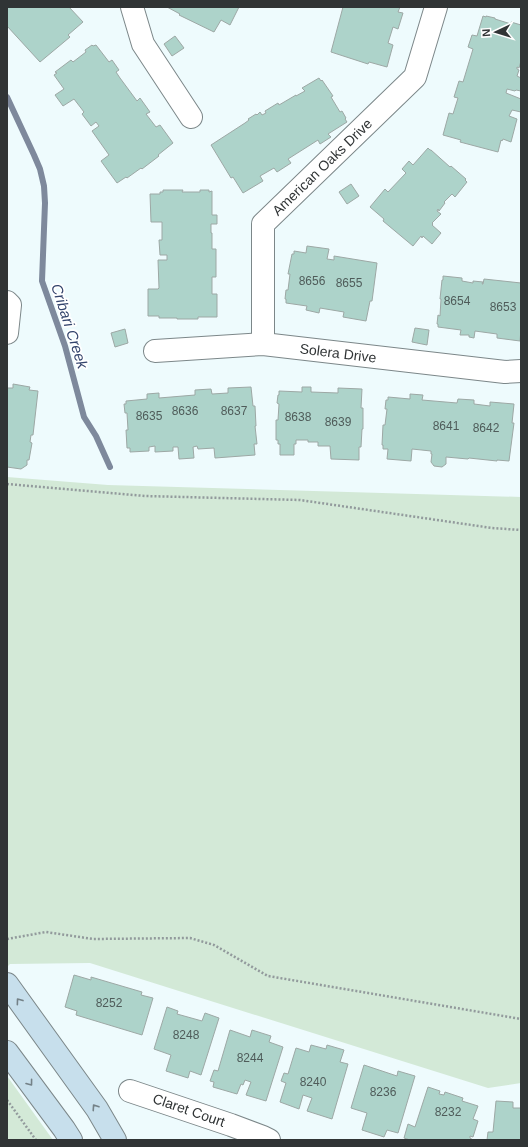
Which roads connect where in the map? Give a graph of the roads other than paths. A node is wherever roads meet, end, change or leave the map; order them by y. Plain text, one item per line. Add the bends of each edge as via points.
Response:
1 (132, 7) edge
2 (436, 7) edge
3 (191, 117) dead end
4 (7, 302) edge
5 (7, 333) edge
6 (263, 344) junction
7 (155, 351) dead end
8 (521, 371) edge
9 (7, 984) edge
10 (7, 1052) edge
11 (130, 1091) dead end
12 (71, 1140) edge
13 (115, 1140) edge
14 (269, 1140) edge

1 - 3 street via 143,44
2 - 6 street, American Oaks Drive via 415,76 263,224
4 - 5 street via 10,305
6 - 7 street, Solera Drive
6 - 8 street, Solera Drive via 505,372
13 -> 9 street via 97,1109
10 -> 12 street
11 - 14 street, Claret Court

